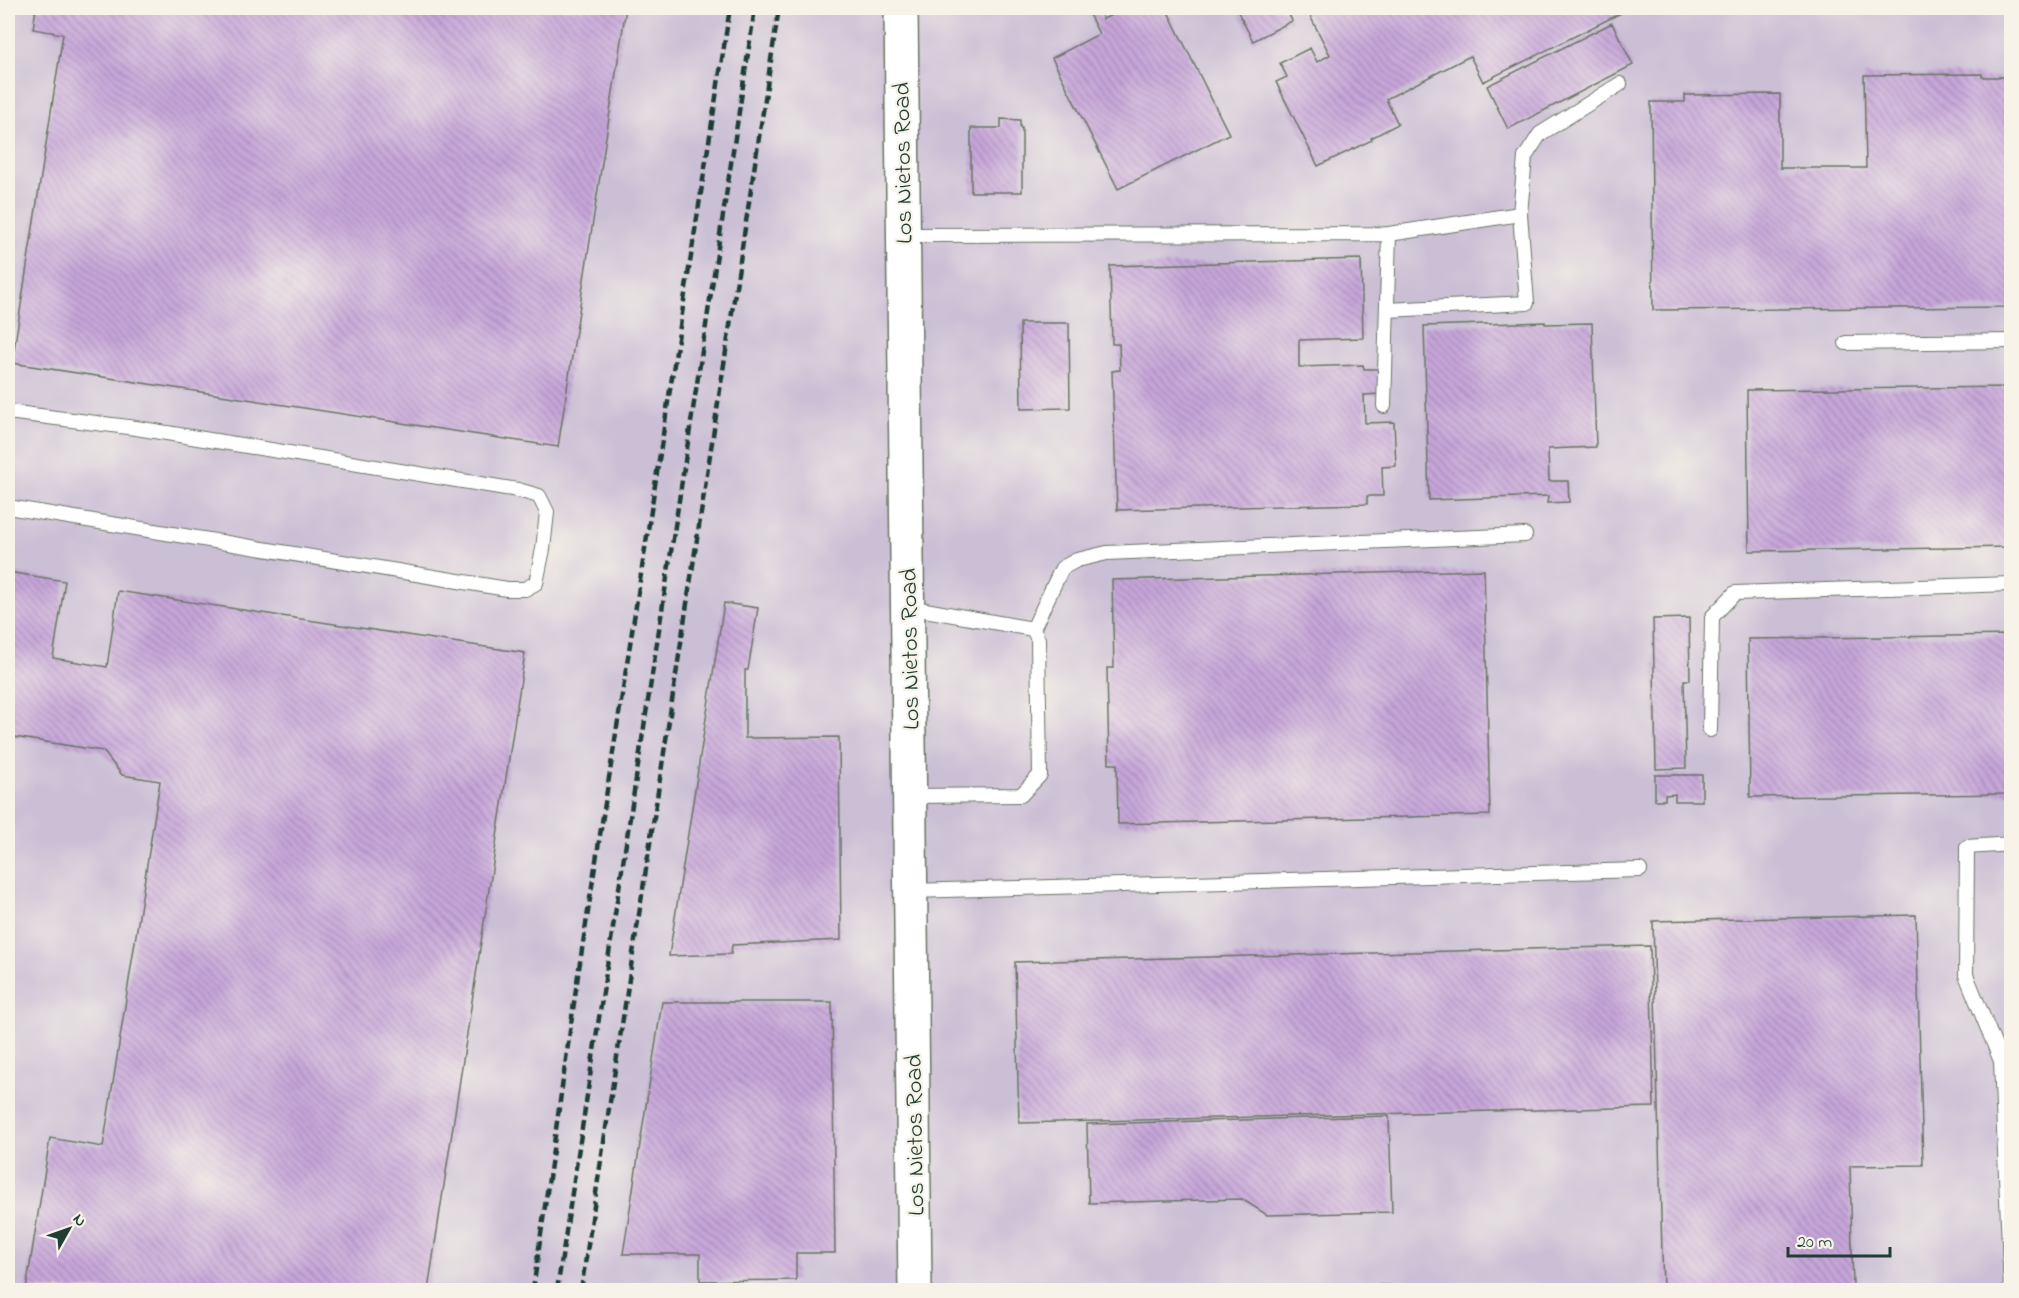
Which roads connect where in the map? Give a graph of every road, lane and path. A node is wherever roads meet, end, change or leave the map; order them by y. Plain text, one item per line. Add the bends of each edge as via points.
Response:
1 (901, 8) edge
2 (1620, 84) dead end
3 (1520, 214) junction
4 (1389, 234) junction
5 (903, 235) junction
6 (1387, 310) junction
7 (2012, 342) edge
8 (1846, 343) dead end
9 (1384, 406) dead end
10 (8, 412) edge
11 (8, 507) edge
12 (1525, 535) dead end
13 (2012, 584) edge
14 (908, 607) junction
15 (1034, 629) junction
16 (1710, 730) dead end
17 (910, 796) junction
18 (2012, 844) edge
19 (1640, 870) dead end
20 (911, 891) junction
21 (2006, 1057) edge
22 (915, 1290) edge
23 (2011, 1290) edge

1 - 5 main road, Los Nietos Road
2 - 3 lane via 1540,134 1525,157
3 - 4 lane
3 - 6 lane via 1527,303
4 - 5 lane
4 - 6 lane
5 - 14 main road, Los Nietos Road
6 - 9 lane
7 - 8 lane
10 - 11 lane via 136,428 518,490 539,496 547,512 536,583 525,589 507,589
12 - 15 lane via 1107,553 1062,568
13 - 16 lane via 1735,593 1712,617
14 - 15 lane
14 - 17 main road, Los Nietos Road
15 - 17 lane via 1038,639 1040,775 1022,795
17 - 20 main road, Los Nietos Road
18 - 21 lane via 1967,847 1966,975
19 - 20 lane
20 - 22 main road, Los Nietos Road
21 - 23 lane

